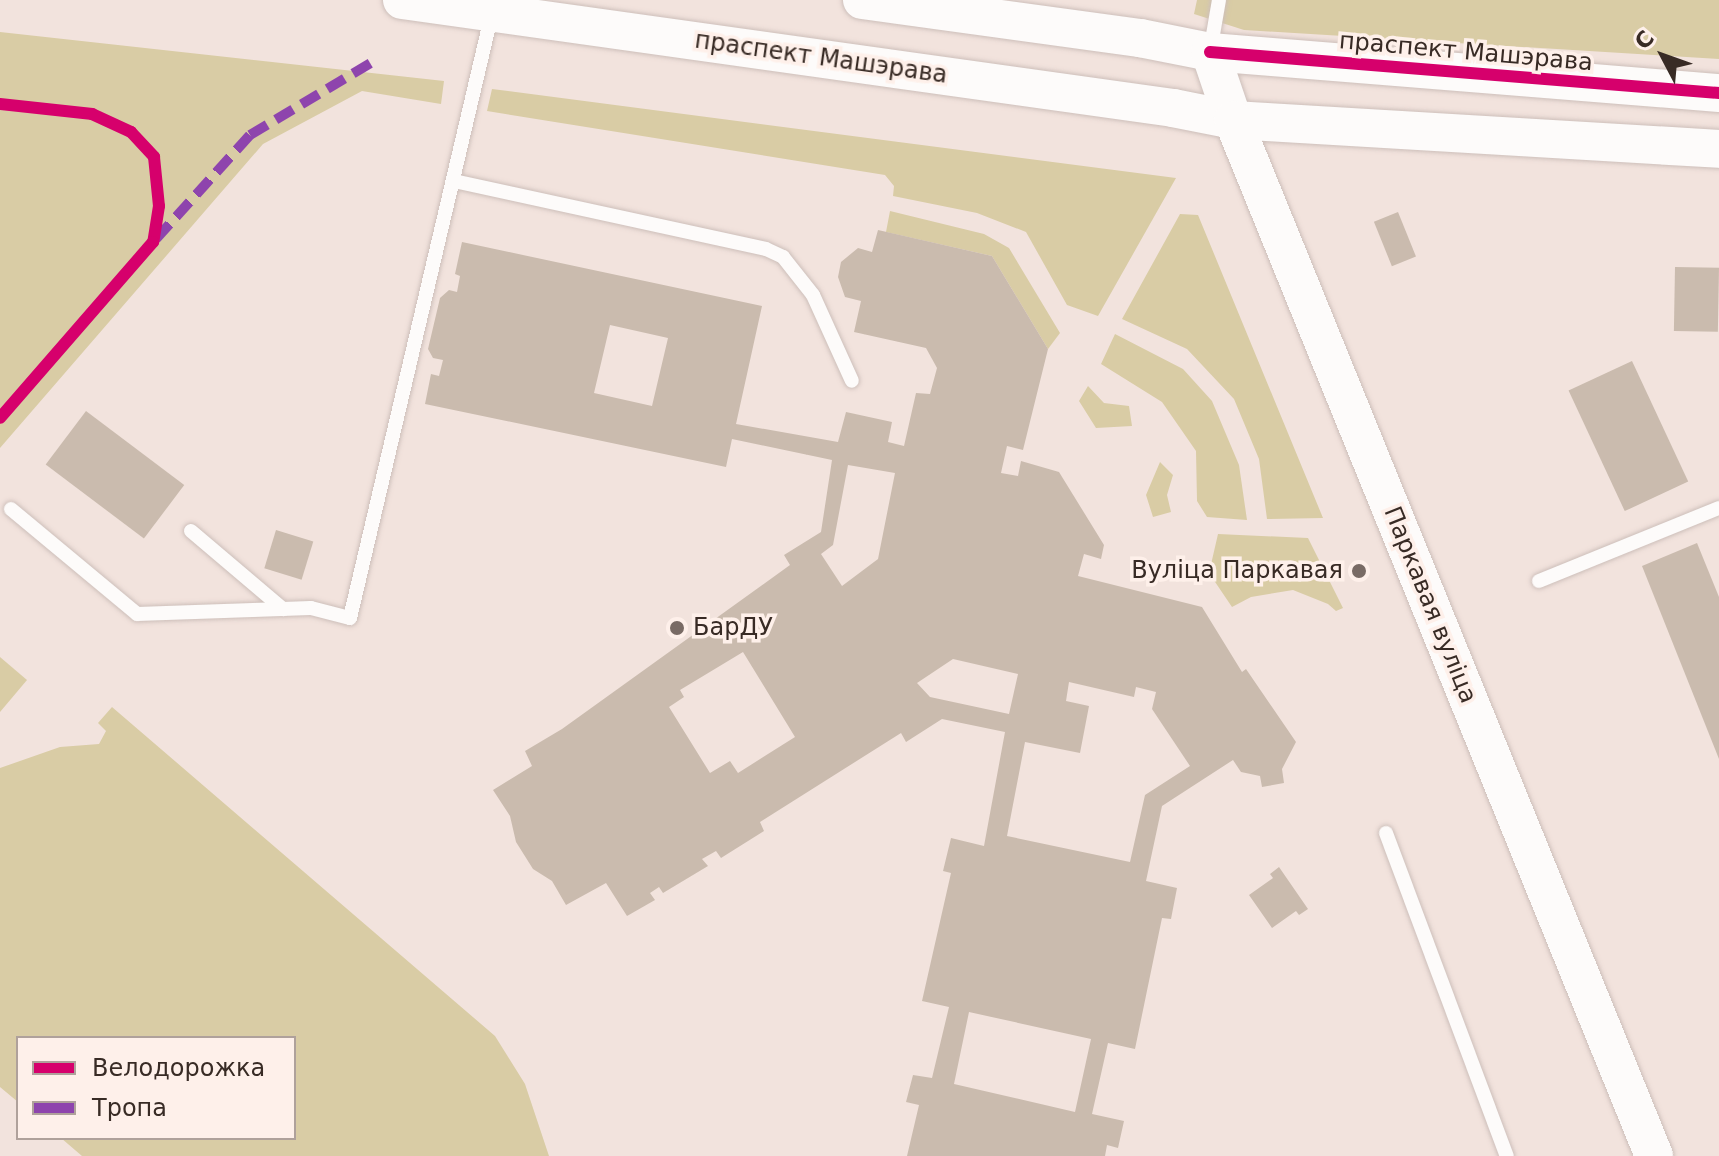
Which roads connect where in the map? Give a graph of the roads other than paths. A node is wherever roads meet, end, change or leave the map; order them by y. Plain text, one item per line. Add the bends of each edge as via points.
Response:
1 (402, 0) edge
2 (862, 0) edge
3 (1219, 0) edge
4 (492, 12) junction
5 (1210, 52) junction
6 (1719, 93) edge
7 (1233, 120) junction
8 (1719, 149) edge
9 (454, 181) junction
10 (852, 381) dead end
11 (1719, 508) edge
12 (11, 509) dead end
13 (191, 531) dead end
14 (1539, 581) dead end
15 (283, 609) junction
16 (1386, 833) dead end
17 (1507, 1156) edge
18 (1654, 1156) edge

1 - 4 main road, праспект Машэрава
2 - 5 main road, праспект Машэрава
3 - 5 lane
4 - 7 main road, праспект Машэрава
4 - 9 lane
5 - 6 main road, праспект Машэрава
5 - 7 main road, Паркавая вуліца
7 - 8 main road, праспект Машэрава
7 - 18 main road, Паркавая вуліца
9 - 10 lane via 783,257 813,295
9 - 15 lane via 350,618 311,608
11 - 14 lane
12 - 15 lane via 137,614
13 - 15 lane
16 - 17 lane

